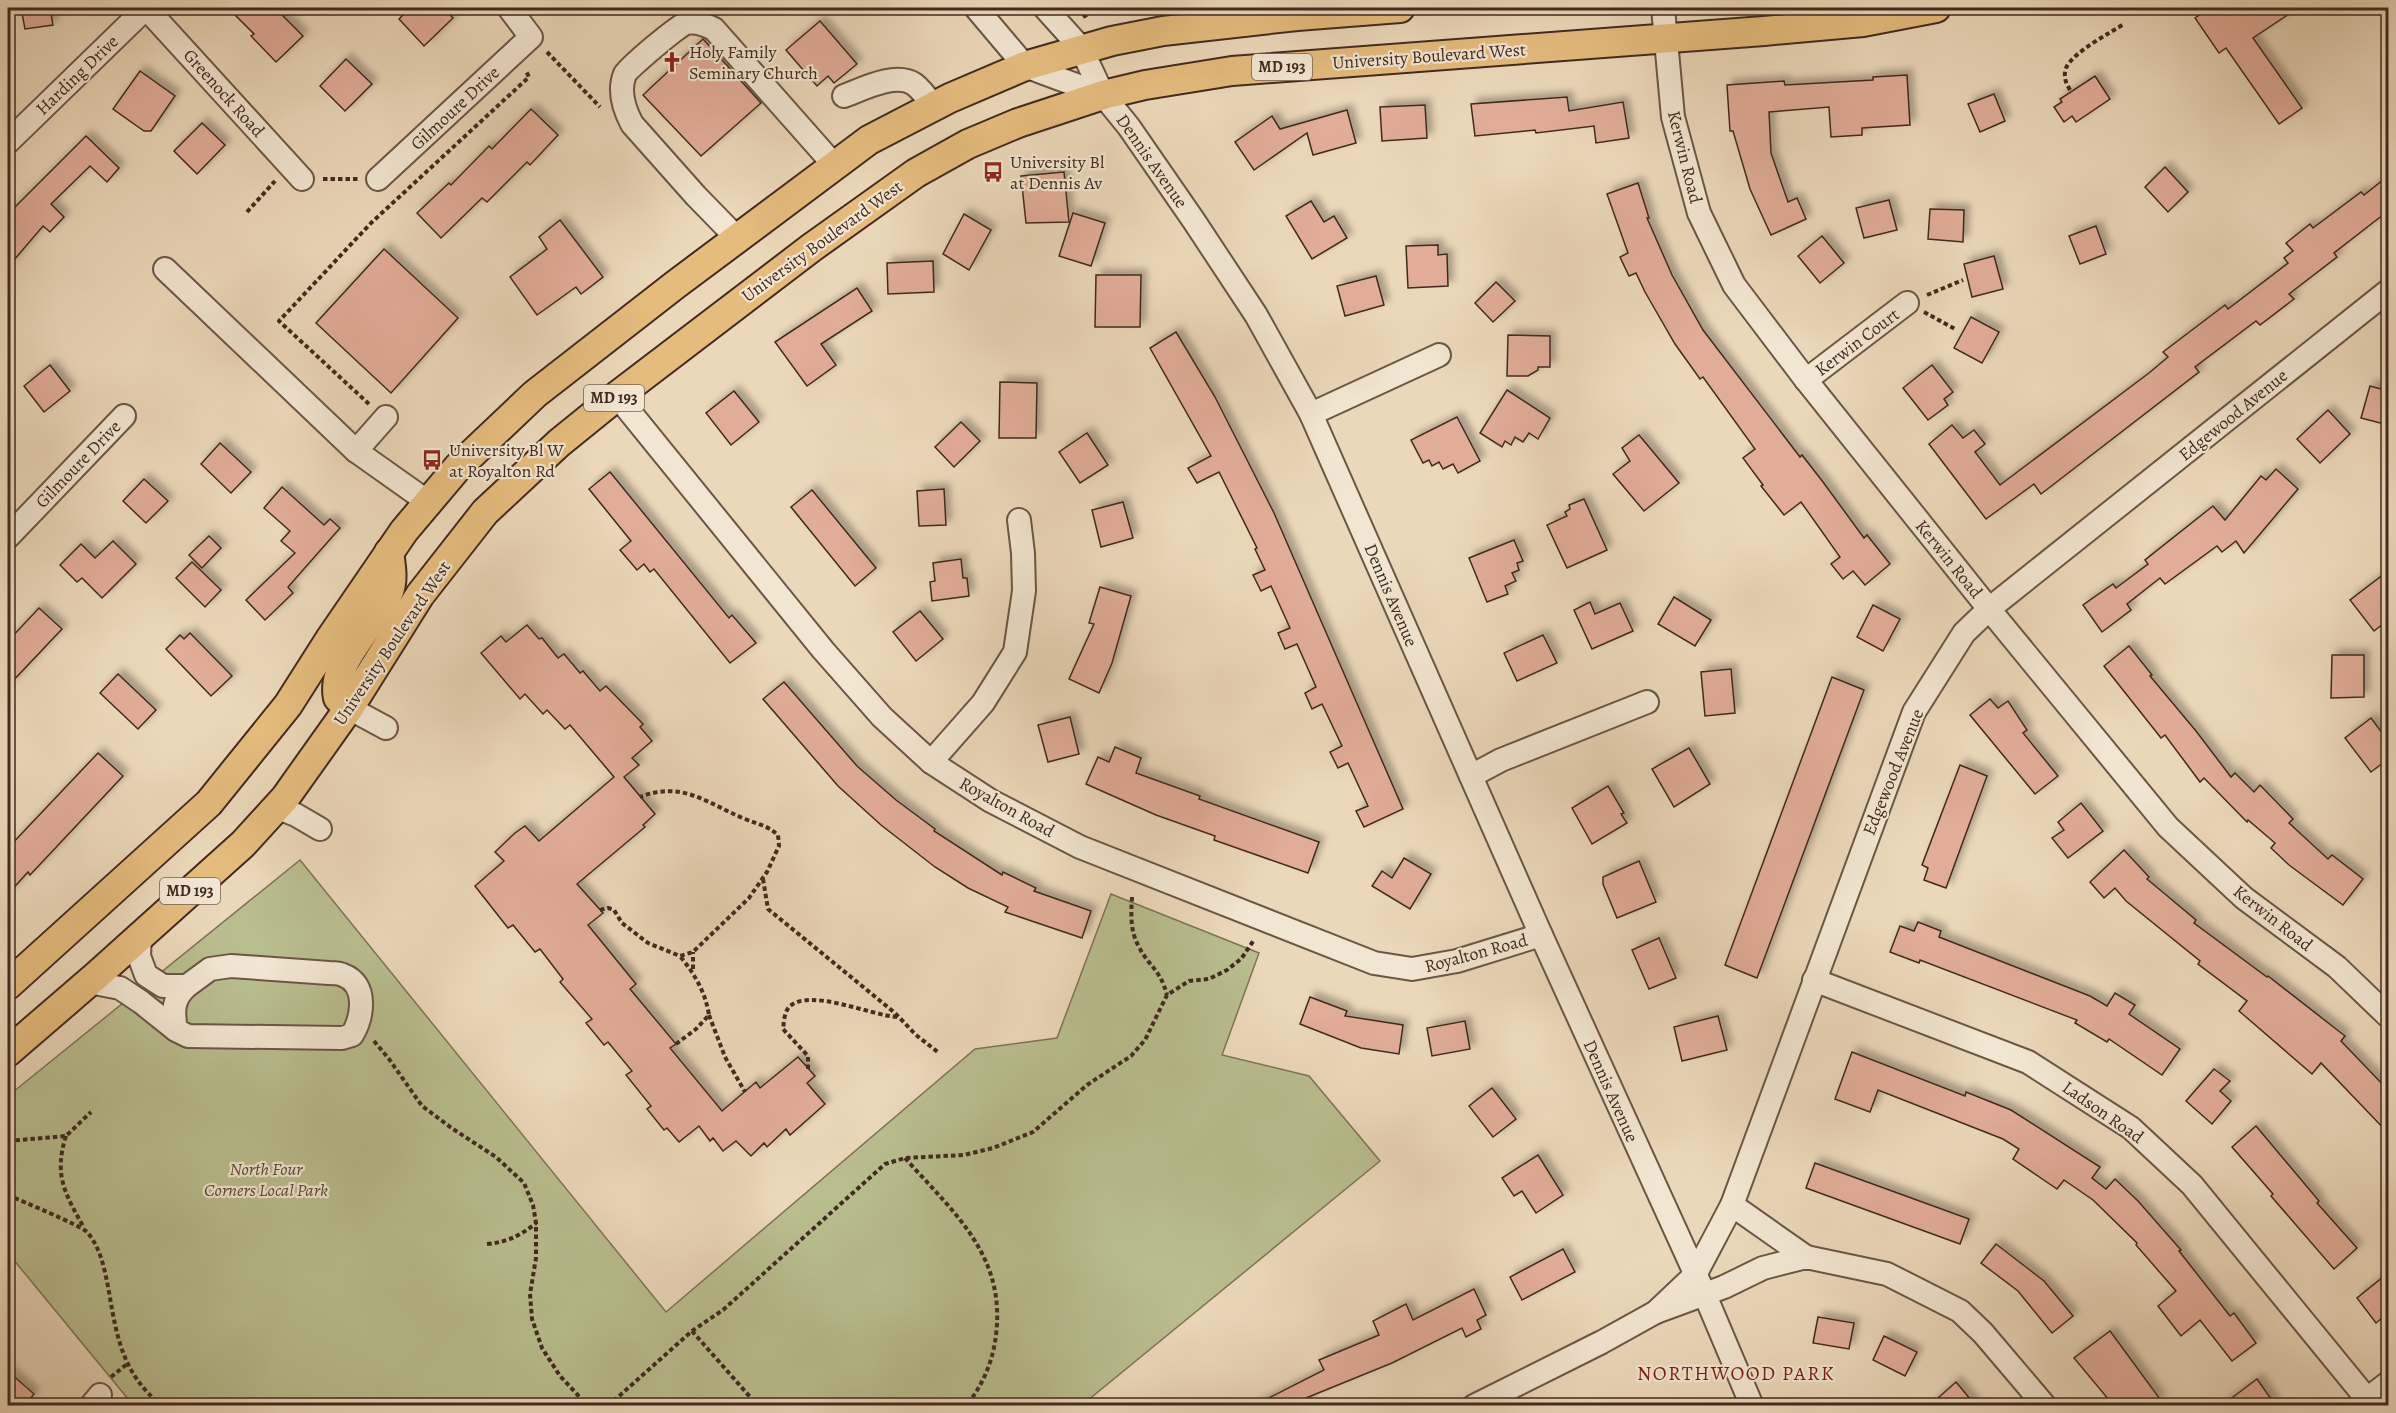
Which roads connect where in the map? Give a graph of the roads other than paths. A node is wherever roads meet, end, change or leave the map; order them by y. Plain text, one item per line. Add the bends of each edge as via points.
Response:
1 (146, 8) edge
2 (509, 8) edge
3 (976, 8) edge
4 (1045, 8) edge
5 (1400, 8) edge
6 (1663, 8) edge
7 (1936, 8) edge
8 (1214, 16) edge
9 (1666, 38) junction
10 (1081, 48) junction
11 (1025, 66) junction
12 (1103, 95) junction
13 (844, 96) dead end
14 (933, 106) junction
15 (8, 142) edge
16 (834, 166) junction
17 (295, 172) road end
18 (378, 179) road end
19 (737, 238) junction
20 (165, 269) dead end
21 (2388, 291) edge
22 (1907, 303) road end
23 (1439, 355) dead end
24 (1806, 380) junction
25 (616, 396) junction
26 (381, 414) road end
27 (1311, 414) junction
28 (124, 417) dead end
29 (356, 451) junction
30 (428, 502) junction
31 (1019, 520) dead end
32 (8, 537) edge
33 (389, 552) junction
34 (1989, 609) junction
35 (1647, 702) dead end
36 (349, 708) junction
37 (386, 728) dead end
38 (931, 762) junction
39 (1471, 776) junction
40 (276, 807) junction
41 (320, 830) dead end
42 (1541, 935) junction
43 (140, 936) junction
44 (1814, 980) junction
45 (89, 982) junction
46 (8, 985) edge
47 (187, 986) junction
48 (2388, 1017) edge
49 (176, 1030) junction
50 (8, 1052) edge
51 (1732, 1205) junction
52 (1806, 1257) junction
53 (1695, 1275) junction
54 (1705, 1295) junction
55 (1656, 1312) junction
56 (2388, 1383) edge
57 (2363, 1402) edge
58 (1474, 1406) edge
59 (1752, 1406) edge
60 (2045, 1406) edge

1 - 15 street, Harding Drive
1 - 17 street, Greenock Road
2 - 18 street, Gilmoure Drive via 525,43
3 - 11 street, Dennis Avenue
4 - 10 street, Dennis Avenue
5 - 8 main road, MD 193
6 - 9 street, Kerwin Road
7 - 9 main road, University Boulevard West / MD 193 via 1863,22
8 - 10 main road, MD 193
9 - 12 main road, University Boulevard West / MD 193 via 1232,71
9 - 24 street, Kerwin Road via 1673,117 1699,213 1734,285
10 - 11 main road, MD 193
10 - 12 street, Dennis Avenue
11 - 12 street, Dennis Avenue
11 - 14 main road, MD 193
12 - 25 main road, University Boulevard West / MD 193 via 1018,123 968,144 916,173
12 - 27 street, Dennis Avenue via 1256,315
13 - 14 street via 874,84 905,80 915,85
14 - 16 main road, MD 193 via 869,140
16 - 19 main road, MD 193
16 - 19 street via 714,28 685,22 675,29 625,73 625,111 632,124
19 - 30 main road, MD 193 via 536,394 458,466
20 - 29 street
21 - 34 street, Edgewood Avenue
22 - 24 street, Kerwin Court
23 - 27 street
24 - 34 street, Kerwin Road
25 - 36 main road, University Boulevard West / MD 193 via 485,512 420,595
25 - 38 street, Royalton Road via 823,650 882,717
26 - 29 street
27 - 39 street, Dennis Avenue
28 - 32 street, Gilmoure Drive
29 - 30 street
30 - 33 main road, MD 193
31 - 38 street via 1024,591 1015,652 983,703
33 - 36 main road via 392,576 388,594 347,658 337,681 338,698
33 - 46 main road, MD 193 via 288,705 209,803
34 - 44 street, Edgewood Avenue via 1964,633 1914,712
34 - 48 street, Kerwin Road via 2168,827 2244,898 2337,966
35 - 39 street via 1501,760
36 - 37 street
36 - 40 main road, University Boulevard West / MD 193
38 - 42 street, Royalton Road via 991,801 1080,847 1374,963 1412,969 1457,961
39 - 42 street, Dennis Avenue
40 - 41 street
40 - 43 main road, University Boulevard West / MD 193 via 243,844
42 - 53 street, Dennis Avenue
43 - 45 main road, University Boulevard West / MD 193
43 - 47 street via 139,956 146,975 163,986
44 - 51 street, Edgewood Avenue
44 - 57 street, Ladson Road via 2028,1062 2131,1128 2192,1185
45 - 49 street via 120,988
45 - 50 main road, University Boulevard West / MD 193
47 - 49 street via 177,994 173,1012
47 - 49 street via 210,969 231,966 344,975 359,989 361,1016 352,1035 342,1038 188,1036
51 - 52 street
51 - 53 street, Edgewood Avenue
52 - 54 street, Edgewood Avenue via 1763,1268
52 - 60 street via 1887,1274 1960,1311
53 - 54 street, Dennis Avenue
53 - 55 street, Edgewood Avenue
54 - 55 street, Edgewood Avenue
54 - 59 street, Dennis Avenue
55 - 58 street, Edgewood Avenue
56 - 57 street

